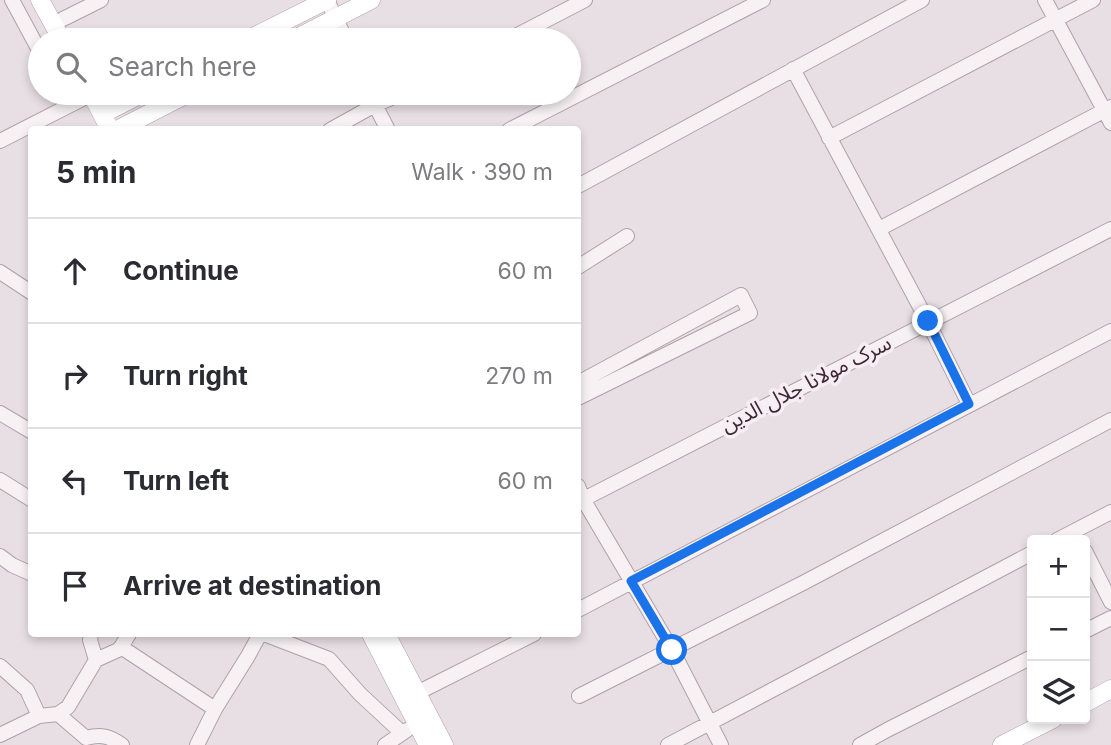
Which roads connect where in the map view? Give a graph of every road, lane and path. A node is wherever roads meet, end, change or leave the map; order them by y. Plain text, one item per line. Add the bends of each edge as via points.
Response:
1 (12, 0) edge
2 (40, 0) edge
3 (53, 0) edge
4 (101, 0) edge
5 (327, 0) edge
6 (371, 0) edge
7 (585, 0) edge
8 (763, 0) edge
9 (922, 0) edge
10 (1045, 0) edge
11 (1093, 0) edge
12 (337, 18) junction
13 (1056, 19) junction
14 (39, 28) edge
15 (47, 28) edge
16 (50, 28) edge
17 (63, 28) edge
18 (271, 28) edge
19 (317, 28) edge
20 (341, 28) edge
21 (531, 28) edge
22 (793, 69) junction
23 (581, 93) edge
24 (56, 105) edge
25 (86, 105) edge
26 (134, 105) edge
27 (364, 105) edge
28 (375, 105) edge
29 (558, 105) edge
30 (107, 111) edge
31 (1109, 113) edge
32 (335, 126) edge
33 (386, 126) edge
34 (517, 126) edge
35 (829, 138) junction
36 (0, 141) edge
37 (581, 184) edge
38 (879, 229) junction
39 (1111, 229) edge
40 (627, 236) dead end
41 (581, 265) edge
42 (0, 272) edge
43 (28, 290) edge
44 (928, 321) junction
45 (1111, 331) edge
46 (581, 381) edge
47 (581, 397) edge
48 (969, 404) junction
49 (0, 413) edge
50 (1111, 420) edge
51 (28, 430) edge
52 (0, 480) edge
53 (581, 495) edge
54 (28, 498) edge
55 (581, 499) edge
56 (1111, 512) edge
57 (1078, 535) edge
58 (0, 556) edge
59 (1027, 556) edge
60 (1090, 561) edge
61 (28, 571) edge
62 (631, 581) junction
63 (1111, 602) edge
64 (581, 608) edge
65 (1111, 618) edge
66 (1090, 628) edge
67 (90, 637) edge
68 (127, 637) edge
69 (260, 637) edge
70 (270, 637) edge
71 (373, 637) edge
72 (388, 637) edge
73 (528, 637) edge
74 (121, 647) junction
75 (672, 650) junction
76 (96, 660) junction
77 (1027, 660) edge
78 (0, 666) edge
79 (1111, 689) edge
80 (417, 693) junction
81 (579, 696) dead end
82 (1090, 700) edge
83 (215, 709) junction
84 (58, 714) junction
85 (39, 716) junction
86 (418, 724) junction
87 (710, 724) junction
88 (1043, 724) edge
89 (402, 733) junction
90 (5, 739) edge
91 (89, 741) edge
92 (122, 745) edge
93 (197, 745) edge
94 (385, 745) edge
95 (429, 745) edge
96 (444, 745) edge
97 (668, 745) edge
98 (721, 745) edge
99 (860, 745) edge
100 (1002, 745) edge

1 - 14 street
2 - 15 main road
3 - 16 main road
4 - 17 street
5 - 12 street
5 - 18 main road
6 - 12 main road
7 - 21 street
8 - 23 street
9 - 22 street
10 - 13 street
11 - 13 street
12 - 19 main road
12 - 20 street
13 - 31 street
13 - 35 street
22 - 35 street
22 - 37 street
24 - 36 street
25 - 30 street
26 - 30 main road
27 - 32 street
28 - 33 street
29 - 34 street
31 - 38 street
35 - 38 street
38 - 44 street
39 - 44 street, سرک مولانا جلال الدین
40 - 41 street
42 - 43 street
44 - 48 street
44 - 53 street, سرک مولانا جلال الدین
45 - 48 street
46 - 47 street via 741,295 750,313
48 - 62 street
49 - 51 street
50 - 75 street
52 - 54 street
55 - 62 street
56 - 57 street
58 - 61 street
59 - 87 street
60 - 63 street
62 - 64 street
62 - 75 street
65 - 66 street
67 - 76 street
68 - 74 street
69 - 83 street
70 - 89 street via 329,659
71 - 86 main road
72 - 80 main road
73 - 80 street
74 - 76 street
74 - 83 street
75 - 81 street
75 - 87 street
76 - 84 street via 68,707
77 - 99 street
78 - 85 street via 27,690
79 - 82 main road
80 - 96 main road
83 - 93 street
84 - 85 street
84 - 91 street
85 - 90 street
86 - 89 street
86 - 95 main road
87 - 97 street
87 - 98 street
88 - 100 main road
89 - 94 street
91 - 92 street via 107,736

